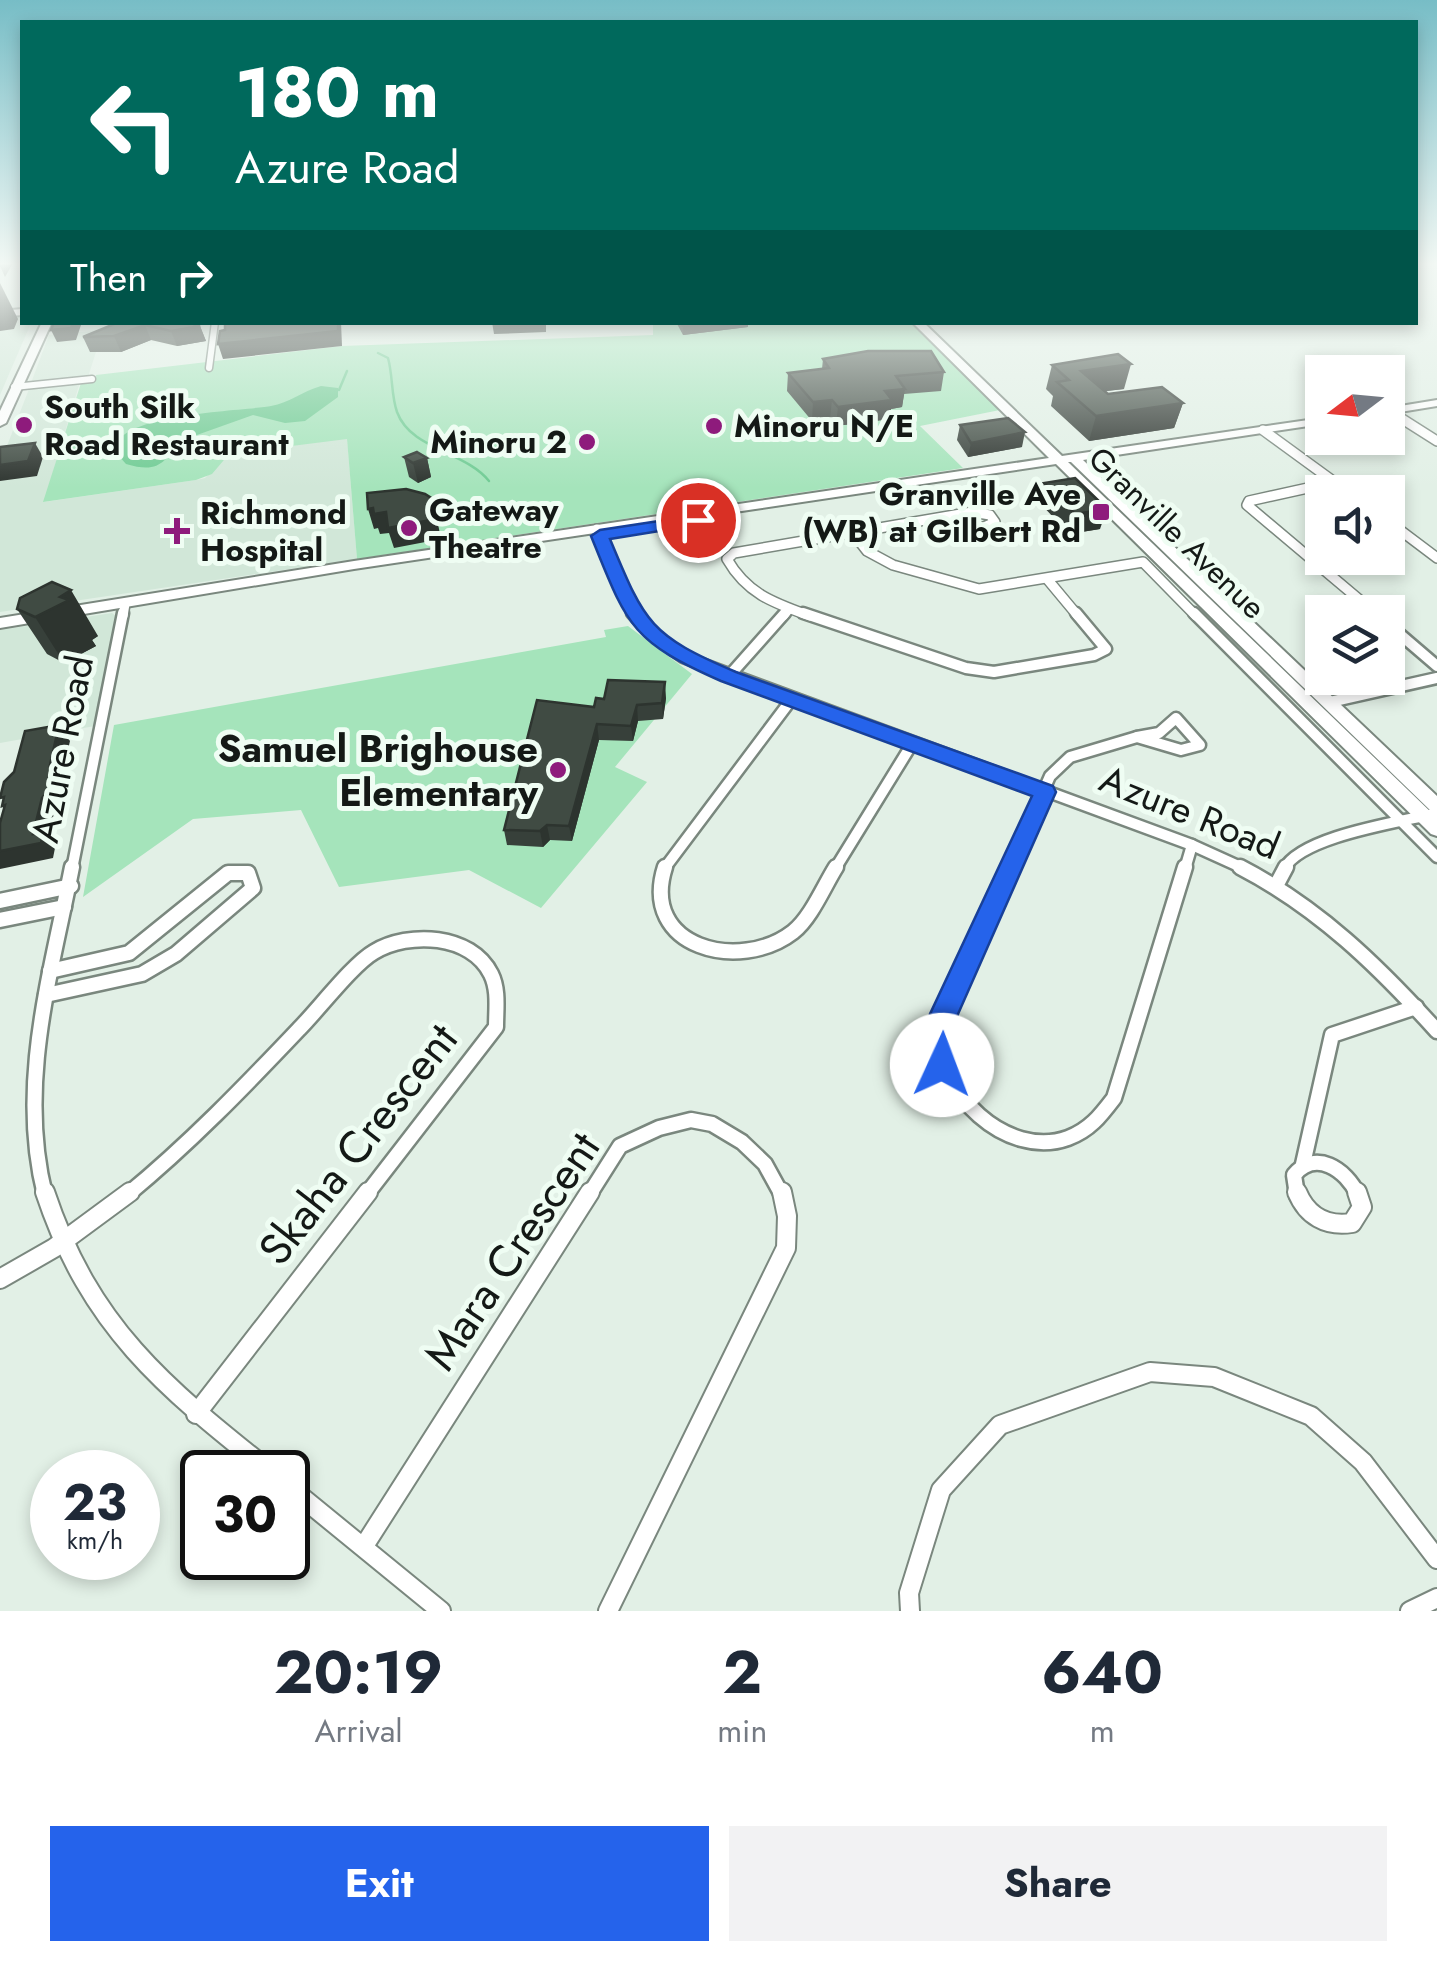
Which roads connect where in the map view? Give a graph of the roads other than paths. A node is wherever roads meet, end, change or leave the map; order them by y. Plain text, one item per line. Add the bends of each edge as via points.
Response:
1 (30, 338) edge
2 (41, 338) edge
3 (213, 338) edge
4 (935, 338) edge
5 (948, 338) edge
6 (20, 367) junction
7 (209, 368) dead end
8 (92, 378) dead end
9 (14, 388) junction
10 (1437, 403) edge
11 (1405, 408) edge
12 (1405, 421) edge
13 (0, 423) edge
14 (1305, 424) edge
15 (1263, 430) junction
16 (1437, 441) edge
17 (1068, 460) junction
18 (1324, 475) edge
19 (1305, 488) edge
20 (948, 517) junction
21 (599, 532) junction
22 (853, 533) junction
23 (1405, 534) edge
24 (1305, 553) edge
25 (1437, 558) edge
26 (1330, 575) edge
27 (1048, 580) junction
28 (1354, 595) edge
29 (125, 604) junction
30 (788, 610) junction
31 (0, 623) edge
32 (1405, 639) edge
33 (1437, 666) edge
34 (728, 676) junction
35 (1437, 678) edge
36 (791, 700) junction
37 (1330, 702) junction
38 (1137, 737) junction
39 (912, 744) junction
40 (1045, 792) junction
41 (1434, 816) edge
42 (1402, 822) junction
43 (1192, 845) junction
44 (1437, 857) edge
45 (1278, 884) junction
46 (71, 886) junction
47 (0, 901) edge
48 (64, 907) junction
49 (0, 920) edge
50 (50, 971) junction
51 (46, 995) junction
52 (1416, 1007) junction
53 (1437, 1032) edge
54 (1303, 1164) junction
55 (61, 1243) junction
56 (0, 1279) edge
57 (196, 1414) junction
58 (242, 1450) edge
59 (310, 1503) edge
60 (364, 1546) junction
61 (1437, 1559) edge
62 (1437, 1598) edge
63 (441, 1611) edge
64 (608, 1611) edge
65 (910, 1611) edge
66 (1410, 1611) edge

1 - 6 main road
2 - 6 main road via 31,364
3 - 7 street
4 - 17 main road, Granville Avenue
5 - 17 main road, Granville Avenue
6 - 9 main road
8 - 9 street
9 - 13 main road
10 - 11 main road
12 - 16 street
14 - 15 main road
15 - 17 main road
15 - 18 street
17 - 21 main road
17 - 37 main road, Granville Avenue
17 - 41 main road, Granville Avenue
19 - 24 street via 1248,505
20 - 20 street via 978,528 995,522 981,512
20 - 22 street
21 - 29 main road
21 - 34 street, Azure Road via 637,620 683,656
22 - 27 street via 879,558 954,584 995,589
22 - 30 street via 728,555 746,588
23 - 25 street
26 - 28 street
27 - 30 street via 1105,644 1102,652 994,672
27 - 42 street via 1143,562
29 - 31 main road
29 - 46 street, Azure Road
30 - 34 street
32 - 33 street
34 - 36 street, Azure Road
35 - 37 street
36 - 39 street, Azure Road
36 - 39 street via 659,878 668,921 684,938 712,951 748,953 797,930
37 - 41 main road, Granville Avenue
38 - 38 street via 1180,750 1200,745 1176,718 1159,733
38 - 40 street via 1070,757 1052,772
39 - 40 street, Azure Road
40 - 43 street, Azure Road
40 - 43 street via 940,1028 942,1065 960,1100 1014,1136 1062,1139 1088,1130 1107,1112
41 - 42 street
42 - 44 street
42 - 45 street via 1314,845 1289,860
43 - 45 street, Azure Road
45 - 52 street, Azure Road via 1355,941
46 - 47 street
46 - 48 street, Azure Road
48 - 49 street
48 - 50 street, Azure Road
50 - 51 street, Azure Road
50 - 51 street via 129,953 228,873 248,874 253,888 176,954 142,974
51 - 55 street, Azure Road via 32,1120 39,1172
52 - 53 street, Azure Road
52 - 54 street via 1332,1035
54 - 54 street via 1294,1175 1300,1201 1319,1219 1352,1223 1362,1207 1354,1186 1324,1163
55 - 56 street
55 - 57 street, Azure Road via 96,1309 135,1358
55 - 57 street, Skaha Crescent via 164,1163 373,952 414,938 443,938 487,965 496,989 496,1027
57 - 58 street, Azure Road
59 - 60 street
60 - 63 street
60 - 64 street, Mara Crescent via 620,1146 654,1129 699,1120 726,1130 778,1177 790,1220 786,1248
61 - 65 street via 1364,1462 1311,1416 1214,1377 1150,1372 1000,1426 942,1490 909,1592
62 - 66 street

